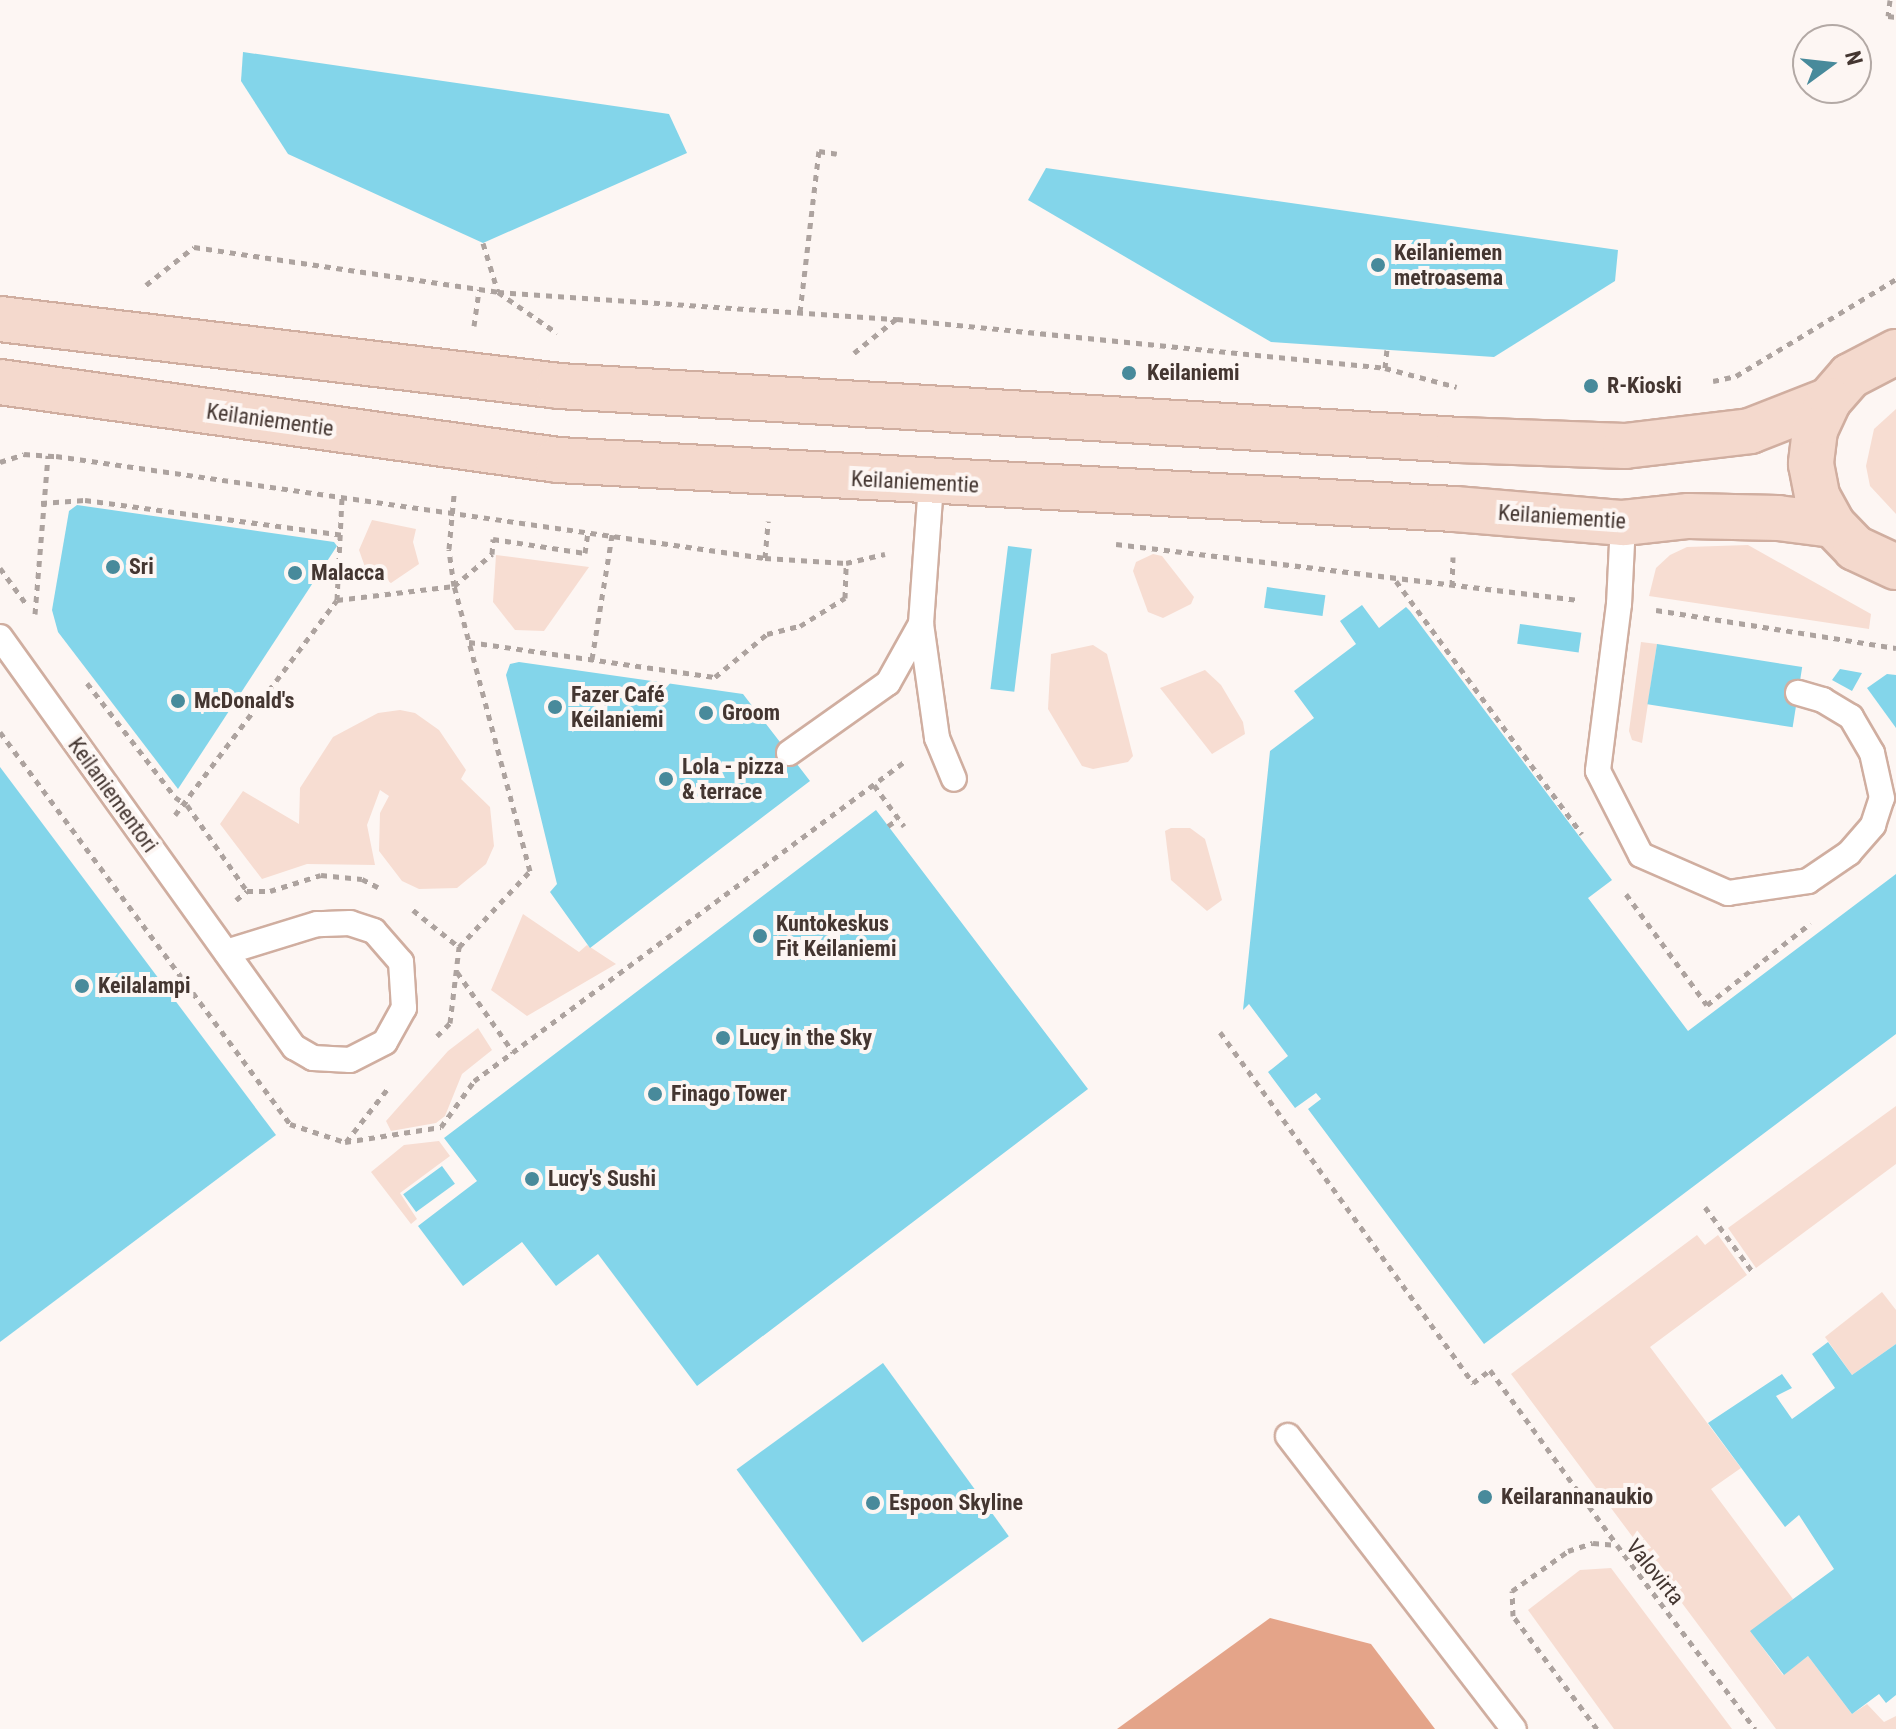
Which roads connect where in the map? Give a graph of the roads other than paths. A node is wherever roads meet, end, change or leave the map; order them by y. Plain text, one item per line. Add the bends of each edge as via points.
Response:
1 (0, 319) edge
2 (1896, 352) edge
3 (0, 382) edge
4 (1829, 400) junction
5 (931, 484) junction
6 (1623, 523) junction
7 (1833, 525) junction
8 (1896, 567) edge
9 (921, 624) junction
10 (0, 637) edge
11 (1798, 693) dead end
12 (789, 753) dead end
13 (954, 779) dead end
14 (226, 952) junction
15 (1288, 1436) dead end
16 (1514, 1729) edge

1 - 4 street via 559,386 1459,440 1657,443 1750,431
2 - 4 street via 1850,376
3 - 5 street, Keilaniementie via 558,460
4 - 7 street via 1815,430 1811,464 1817,496
5 - 6 street, Keilaniementie via 1455,509
5 - 9 lane
6 - 7 street, Keilaniementie via 1689,516
6 - 11 lane via 1619,604 1598,771 1641,855 1728,893 1808,881 1849,853 1873,825 1882,798 1872,753 1851,717
7 - 8 street via 1855,548
9 - 12 lane via 888,683
9 - 13 lane via 937,738
10 - 14 lane, Keilaniementori
14 - 14 lane, Keilaniementori via 294,1047 313,1058 350,1060 368,1054 385,1042 404,1008 401,962 374,931 350,923 302,928
15 - 16 lane

